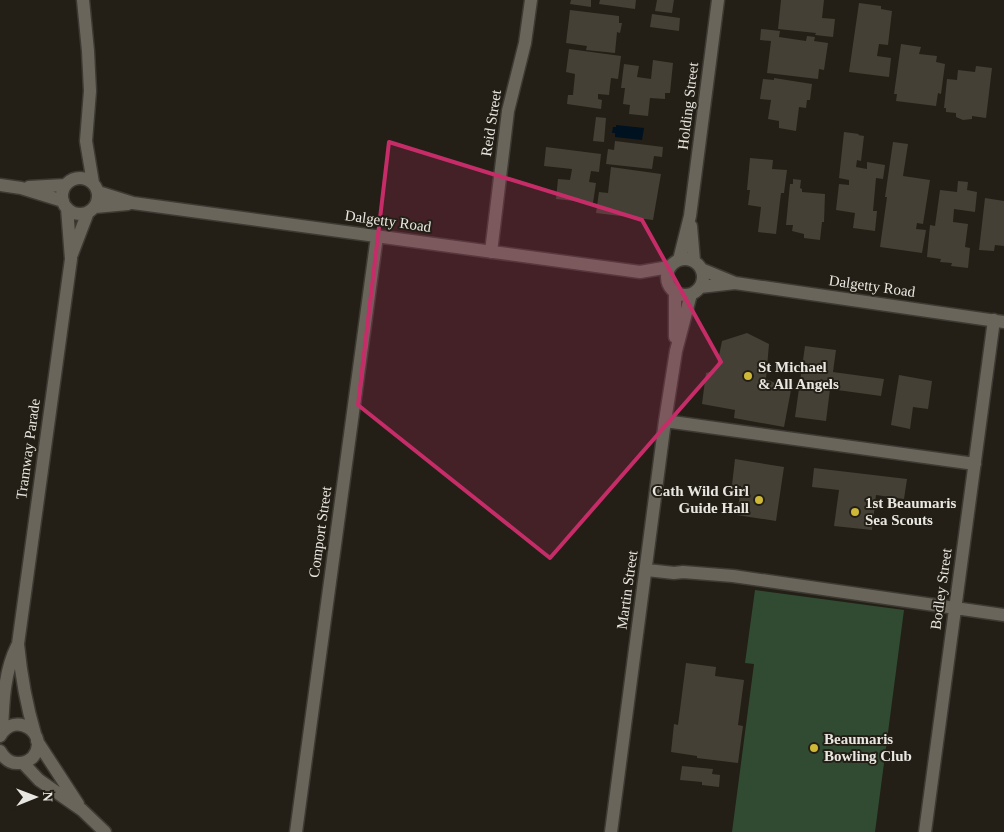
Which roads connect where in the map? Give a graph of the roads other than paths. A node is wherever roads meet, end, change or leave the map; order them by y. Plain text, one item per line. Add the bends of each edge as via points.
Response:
1 (83, 0) edge
2 (531, 0) edge
3 (718, 0) edge
4 (86, 141) junction
5 (70, 182) junction
6 (0, 184) edge
7 (96, 187) junction
8 (21, 188) junction
9 (133, 203) junction
10 (65, 205) junction
11 (91, 209) junction
12 (690, 216) junction
13 (377, 236) junction
14 (491, 252) junction
15 (71, 259) junction
16 (674, 263) junction
17 (698, 265) junction
18 (640, 272) junction
19 (735, 284) junction
20 (672, 288) junction
21 (696, 290) junction
22 (999, 321) edge
23 (676, 352) junction
24 (665, 421) junction
25 (975, 464) junction
26 (647, 570) junction
27 (955, 608) junction
28 (1004, 615) edge
29 (18, 644) junction
30 (3, 682) edge
31 (23, 683) junction
32 (1, 734) edge
33 (36, 738) junction
34 (0, 751) edge
35 (23, 763) junction
36 (5, 764) edge
37 (82, 810) junction
38 (105, 832) edge
39 (296, 832) edge
40 (611, 832) edge
41 (925, 832) edge

1 - 4 street via 90,90
2 - 14 street, Reid Street via 525,43 508,111
3 - 12 street, Holding Street
4 - 5 street
4 - 7 street
5 - 7 street via 84,178
5 - 8 street
5 - 10 street via 62,196
6 - 8 street
7 - 9 street, Dalgetty Road
7 - 11 street via 99,197
8 - 10 street
9 - 11 street, Dalgetty Road
9 - 13 street, Dalgetty Road
10 - 11 street via 77,214
10 - 15 street, Tramway Parade
11 - 15 street, Tramway Parade
12 - 16 street, Holding Street
12 - 17 street, Holding Street
13 - 14 street, Dalgetty Road
13 - 39 street, Comport Street
14 - 18 street, Dalgetty Road
15 - 29 street, Tramway Parade
16 - 17 street via 689,259
16 - 18 street, Dalgetty Road
16 - 20 street via 667,278
17 - 19 street, Dalgetty Road
17 - 21 street via 703,275
18 - 20 street, Dalgetty Road
19 - 21 street, Dalgetty Road
19 - 22 street, Dalgetty Road
20 - 21 street via 680,294
20 - 23 street, Martin Street
21 - 23 street, Martin Street
22 - 25 street, Bodley Street
23 - 24 street, Martin Street
24 - 25 street
24 - 26 street, Martin Street
25 - 27 street, Bodley Street
26 - 27 street via 733,576
26 - 40 street, Martin Street
27 - 28 street
27 - 41 street, Bodley Street
29 - 30 street, Tramway Parade
29 - 31 street, Tramway Parade
30 - 31 street
30 - 32 street, Tramway Parade
31 - 33 street, Tramway Parade
32 - 33 street via 17,724 27,726
33 - 35 street via 36,752
33 - 37 street, Tramway Parade
34 - 36 street
35 - 36 street
35 - 37 street, Tramway Parade via 39,780
37 - 38 street, Tramway Parade

